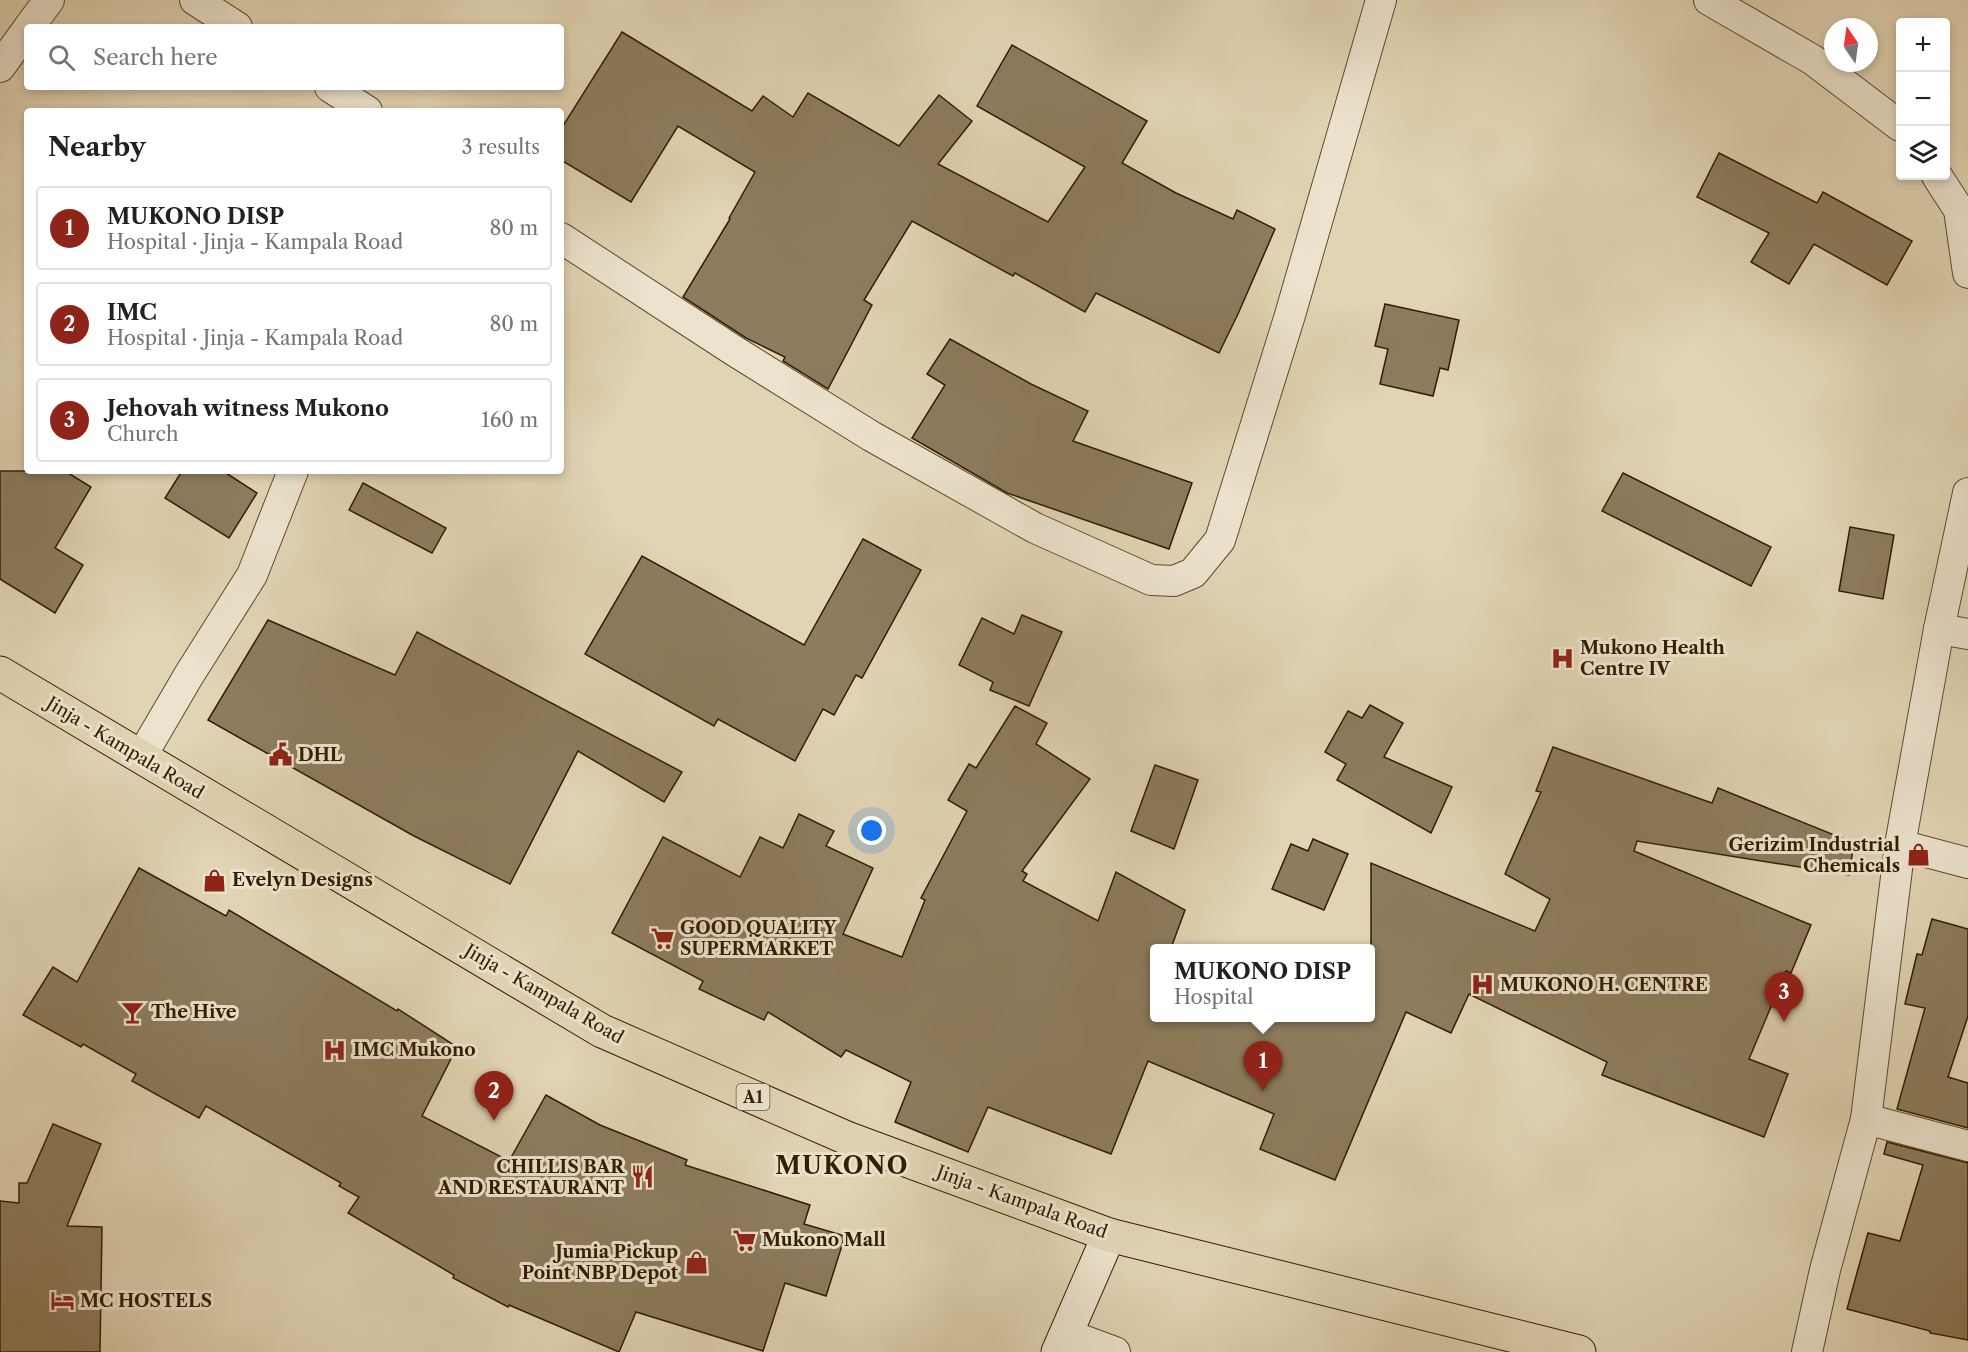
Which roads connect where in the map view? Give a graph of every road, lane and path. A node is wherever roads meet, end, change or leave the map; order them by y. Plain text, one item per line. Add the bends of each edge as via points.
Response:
1 (49, 0) edge
2 (195, 0) edge
3 (1381, 0) edge
4 (1709, 0) edge
5 (31, 24) edge
6 (232, 24) edge
7 (24, 34) edge
8 (0, 68) edge
9 (335, 90) edge
10 (362, 108) edge
11 (1896, 123) edge
12 (1940, 180) edge
13 (1964, 216) edge
14 (564, 240) edge
15 (1968, 273) edge
16 (292, 474) edge
17 (1968, 493) edge
18 (1939, 629) junction
19 (1968, 634) edge
20 (0, 673) edge
21 (141, 757) junction
22 (1900, 845) junction
23 (1968, 863) edge
24 (1866, 1119) junction
25 (1968, 1146) edge
26 (1110, 1235) junction
27 (1062, 1343) edge
28 (1115, 1352) edge
29 (1579, 1352) edge
30 (1807, 1352) edge

1 - 5 street
2 - 6 street
3 - 14 street via 1220,540 1193,573 1174,581 1151,580 1035,528 892,448
4 - 11 street via 1813,60
7 - 8 street
9 - 10 street
12 - 13 street
13 - 15 street
16 - 21 street via 252,575
17 - 18 street
18 - 19 street
18 - 22 street
20 - 21 highway, Jinja - Kampala Road / A1
21 - 26 highway, Jinja - Kampala Road / A1 via 602,1031 849,1139
22 - 23 street
22 - 24 street
24 - 25 street
24 - 30 street
26 - 27 main road
26 - 29 highway, Jinja - Kampala Road / A1
27 - 28 street

